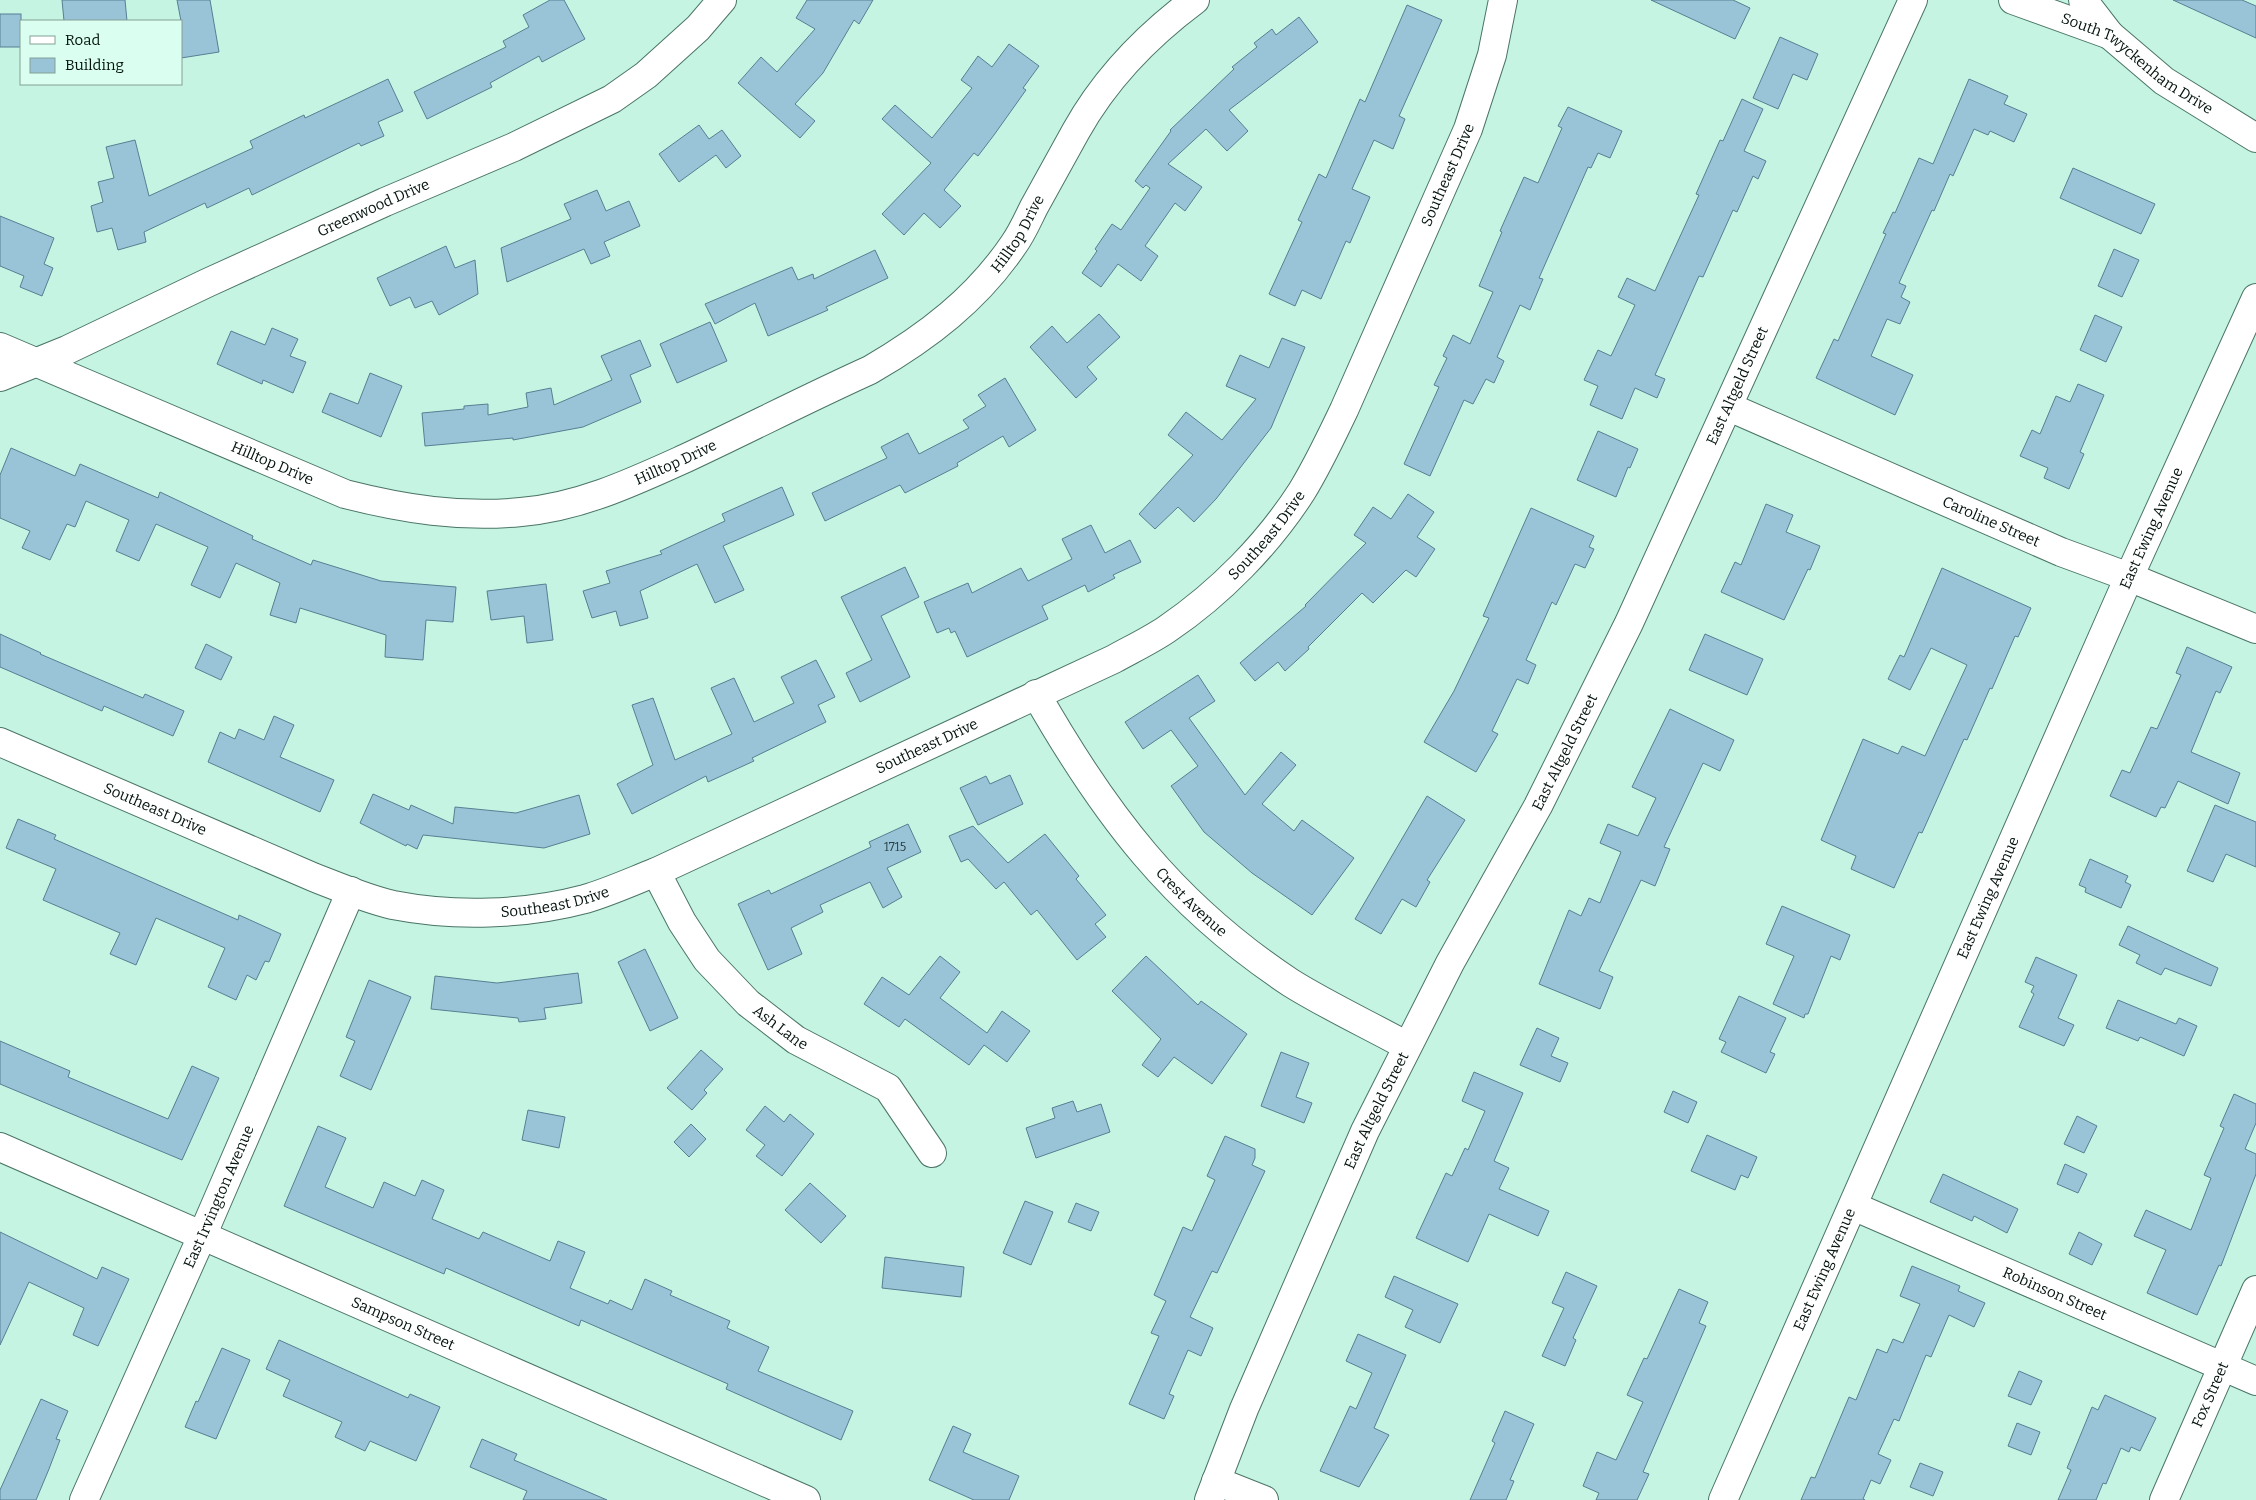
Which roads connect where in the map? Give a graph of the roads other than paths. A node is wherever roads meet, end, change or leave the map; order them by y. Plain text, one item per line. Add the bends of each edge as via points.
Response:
1 (722, 0) edge
2 (1195, 0) edge
3 (1503, 0) edge
4 (1913, 0) edge
5 (2013, 0) edge
6 (2083, 0) edge
7 (2110, 35) junction
8 (2256, 138) edge
9 (2256, 298) edge
10 (0, 347) edge
11 (35, 362) junction
12 (0, 377) edge
13 (1729, 407) junction
14 (2129, 577) junction
15 (2256, 629) edge
16 (1036, 694) junction
17 (0, 742) edge
18 (656, 872) junction
19 (351, 891) junction
20 (1407, 1046) junction
21 (0, 1147) edge
22 (932, 1153) dead end
23 (1853, 1206) junction
24 (202, 1236) junction
25 (2256, 1290) edge
26 (2223, 1367) junction
27 (2256, 1381) edge
28 (1213, 1490) edge
29 (84, 1500) edge
30 (806, 1500) edge
31 (1264, 1500) edge
32 (1723, 1500) edge
33 (2164, 1500) edge

1 - 11 street, Greenwood Drive via 698,28 646,75 612,99 514,147 385,202
2 - 11 street, Hilltop Drive via 1141,46 1113,78 1077,128 1015,243 991,275 937,327 870,370 640,480 599,495 522,512 460,514 383,504 346,494
3 - 16 street, Southeast Drive via 1492,55 1468,129 1344,410 1301,491 1273,531 1246,561 1166,630 1114,659
4 - 13 street, East Altgeld Street via 1746,363
5 - 7 street, South Twyckenham Drive
6 - 7 street
7 - 8 street, South Twyckenham Drive via 2164,81
9 - 14 street, East Ewing Avenue
10 - 11 street, Hilltop Drive
11 - 12 street, Greenwood Drive
13 - 14 street, Caroline Street via 2061,552
13 - 20 street, East Altgeld Street via 1629,623 1538,806
14 - 15 street, Caroline Street
14 - 23 street, East Ewing Avenue
16 - 18 street, Southeast Drive
16 - 20 street, Crest Avenue via 1067,749 1106,807 1182,896 1252,955 1293,984
17 - 19 street, Southeast Drive
18 - 19 street, Southeast Drive via 586,899 481,913 430,911 391,904
18 - 22 street, Ash Lane via 702,952 748,1004 796,1040 888,1088
19 - 24 street, East Irvington Avenue
20 - 28 street, East Altgeld Street via 1365,1131 1244,1408
21 - 24 street, Sampson Street
23 - 26 street, Robinson Street
23 - 32 street, East Ewing Avenue
24 - 29 street, East Irvington Avenue
24 - 30 street, Sampson Street
25 - 26 street, Fox Street
26 - 27 street, Robinson Street
26 - 33 street, Fox Street
28 - 31 street

